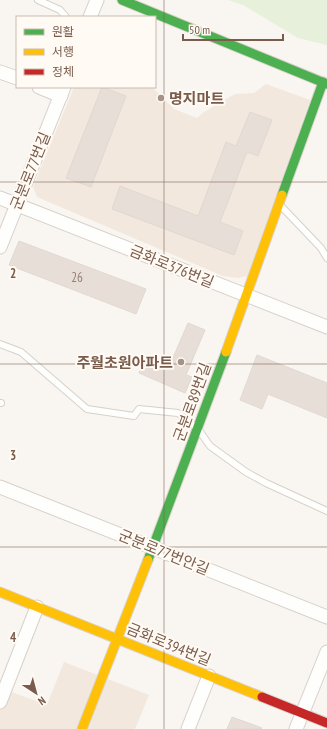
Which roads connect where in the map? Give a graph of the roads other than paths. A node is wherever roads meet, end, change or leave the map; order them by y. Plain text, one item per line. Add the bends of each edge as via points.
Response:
1 (38, 0) edge
2 (97, 0) edge
3 (122, 0) edge
4 (65, 16) edge
5 (90, 16) edge
6 (0, 72) edge
7 (16, 78) edge
8 (325, 83) edge
9 (45, 88) edge
10 (62, 91) edge
11 (0, 198) edge
12 (17, 204) junction
13 (279, 204) junction
14 (0, 247) edge
15 (327, 258) edge
16 (246, 295) junction
17 (327, 327) edge
18 (0, 344) edge
19 (198, 429) junction
20 (0, 487) edge
21 (327, 511) edge
22 (152, 547) junction
23 (0, 592) edge
24 (37, 606) junction
25 (327, 617) edge
26 (119, 639) junction
27 (327, 652) edge
28 (209, 676) junction
29 (0, 702) edge
30 (302, 713) junction
31 (327, 723) edge
32 (82, 729) edge
33 (188, 729) edge
34 (296, 729) edge

1 - 4 lane via 60,10
2 - 5 street
3 - 8 street
6 - 7 street
8 - 13 street, 군분로89번길
9 - 10 street, 군분로77번길
10 - 12 street, 군분로77번길
11 - 12 street, 금화로376번길
12 - 14 street, 군분로77번길
12 - 16 street, 금화로376번길
13 - 15 lane via 321,248
13 - 16 street, 군분로89번길
16 - 17 street, 금화로376번길
16 - 19 street, 군분로89번길
18 - 19 lane via 21,352 87,409 134,416 139,409 178,413
19 - 21 lane via 210,446 246,472
19 - 22 street, 군분로89번길
20 - 22 street, 군분로77번안길
22 - 25 street, 군분로77번안길
22 - 26 street, 군분로89번길
23 - 24 street, 금화로394번길
24 - 26 street, 금화로394번길
24 - 29 street
26 - 28 street, 금화로394번길
26 - 32 street, 군분로89번길
27 - 30 street
28 - 30 street, 금화로394번길
28 - 33 street
30 - 31 street, 금화로394번길
30 - 34 street

